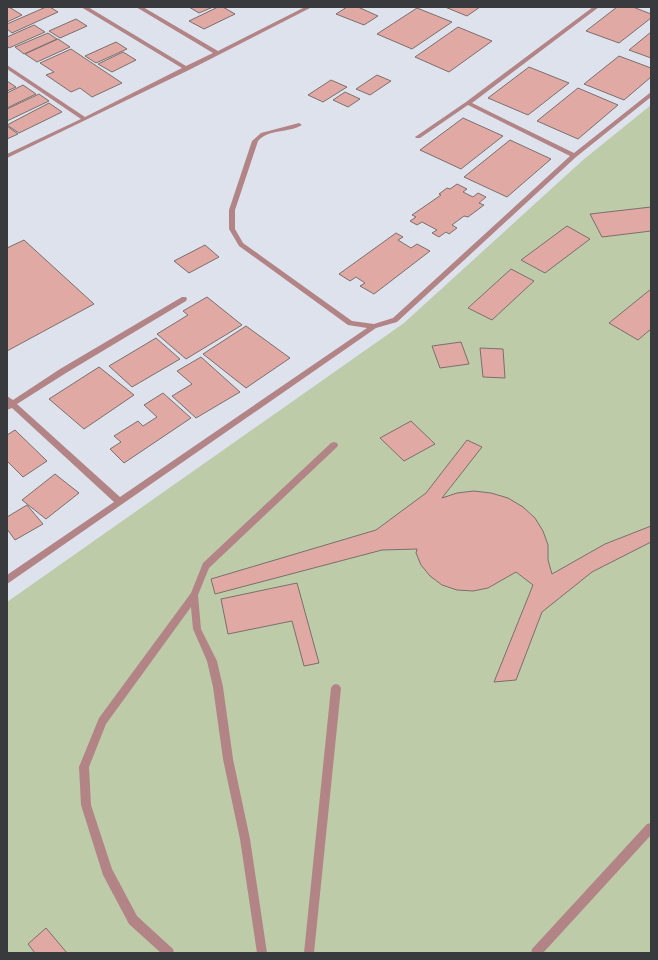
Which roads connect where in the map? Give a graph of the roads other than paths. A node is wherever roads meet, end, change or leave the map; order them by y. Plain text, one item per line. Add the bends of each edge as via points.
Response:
1 (84, 7) edge
2 (139, 7) edge
3 (309, 7) edge
4 (596, 7) edge
5 (218, 53) junction
6 (7, 66) edge
7 (188, 69) junction
8 (651, 94) edge
9 (468, 103) junction
10 (85, 119) junction
11 (299, 124) dead end
12 (418, 137) dead end
13 (7, 156) edge
14 (574, 156) junction
15 (184, 299) dead end
16 (374, 326) junction
17 (9, 403) edge
18 (334, 445) dead end
19 (120, 502) junction
20 (7, 580) edge
21 (194, 595) junction
22 (336, 688) dead end
23 (651, 828) edge
24 (169, 953) edge
25 (262, 953) edge
26 (309, 953) edge
27 (536, 953) edge

1 - 7 street
2 - 5 street
3 - 5 street
4 - 9 street
5 - 7 street
6 - 10 street
7 - 10 street
8 - 14 street
9 - 12 street
9 - 14 street
10 - 13 street
11 - 16 street via 264,132 258,136 232,210 232,229 241,244 350,324
14 - 16 street via 395,320
15 - 17 street
16 - 19 street
17 - 19 street
18 - 21 street via 206,566
19 - 20 street
21 - 24 street via 102,722 84,767 86,805 107,871 132,920
21 - 25 street via 197,629 212,661 218,687
22 - 26 street
23 - 27 street

